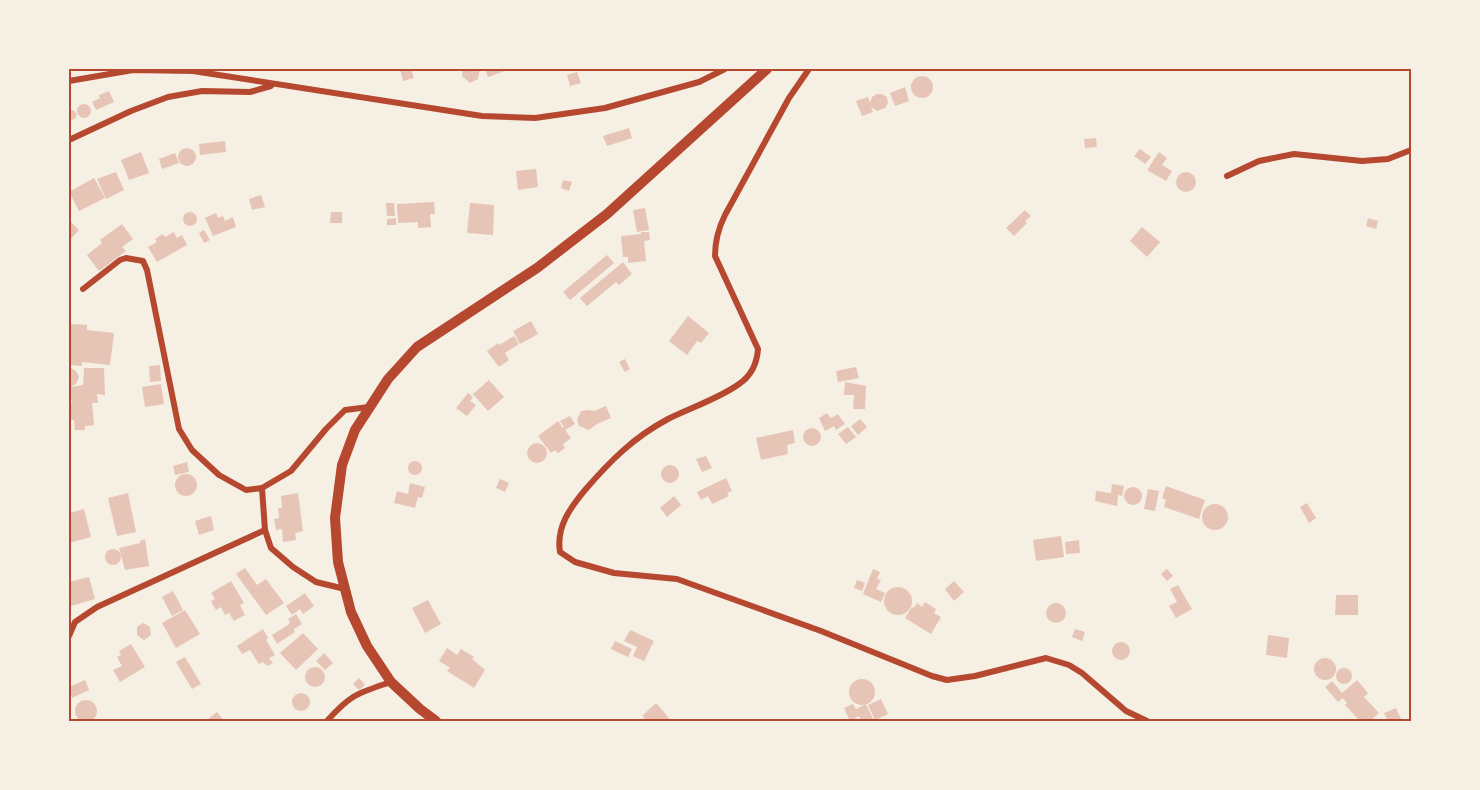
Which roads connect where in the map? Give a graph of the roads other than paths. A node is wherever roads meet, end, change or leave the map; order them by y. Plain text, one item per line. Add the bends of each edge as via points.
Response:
1 (162, 69) edge
2 (725, 69) edge
3 (767, 69) edge
4 (809, 69) edge
5 (69, 81) edge
6 (275, 85) junction
7 (69, 140) edge
8 (1411, 150) edge
9 (1227, 176) dead end
10 (83, 289) dead end
11 (370, 407) junction
12 (262, 488) junction
13 (265, 530) junction
14 (345, 589) junction
15 (69, 636) edge
16 (392, 682) junction
17 (327, 721) edge
18 (435, 721) edge
19 (1147, 721) edge

1 - 5 street
1 - 6 street
2 - 6 street via 699,82 605,108 535,118 482,116
3 - 11 street via 598,220 537,268 417,347 388,379
4 - 19 street via 725,215 715,241 715,256 758,349 753,369 739,384 630,442 568,510 558,539 560,552 575,562 614,573 677,579 947,680 1046,658 1082,673 1126,711
6 - 7 street via 250,92 202,91 168,97
8 - 9 street via 1388,159 1362,161 1294,154 1259,161
10 - 12 street via 120,260 143,261 179,429 192,450 219,475 246,490
11 - 12 street via 345,410 291,471
11 - 14 street via 355,430 342,465 335,518 338,562
12 - 13 street
13 - 14 street via 271,548 293,567 316,582
13 - 15 street via 97,607 75,622
14 - 16 street via 367,646
16 - 17 street via 356,694
16 - 18 street

